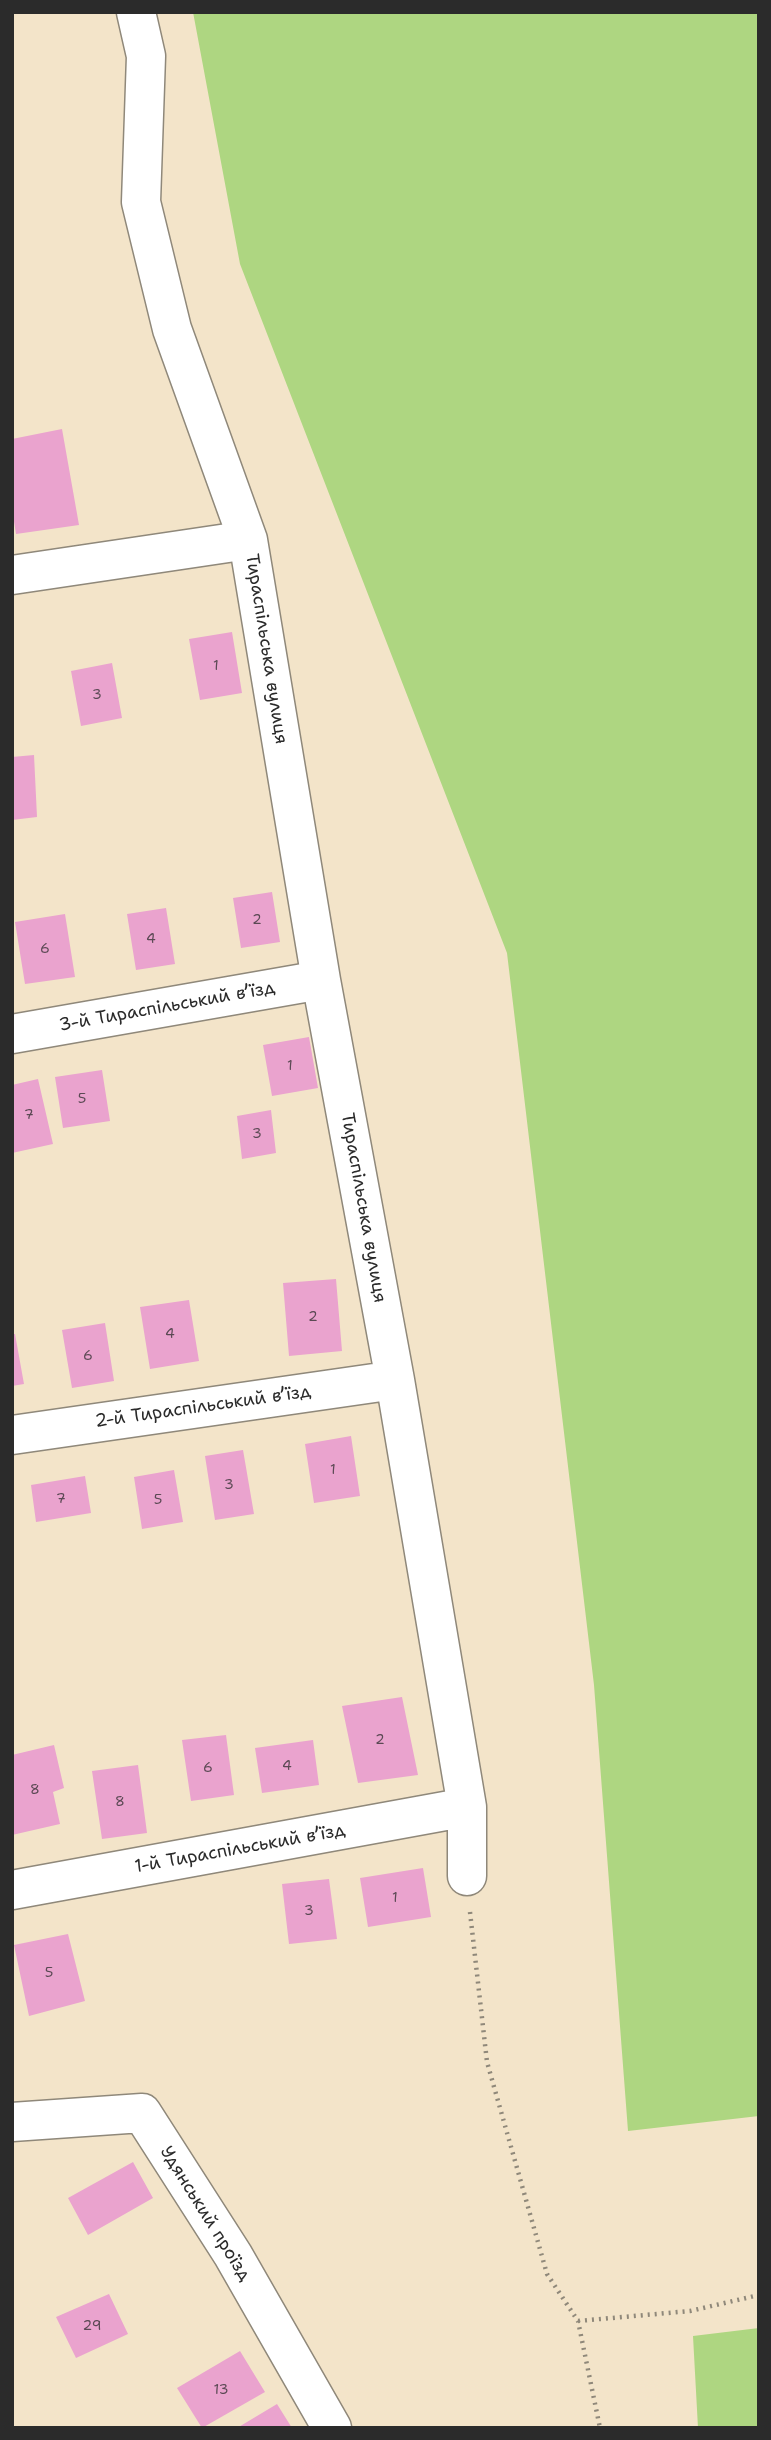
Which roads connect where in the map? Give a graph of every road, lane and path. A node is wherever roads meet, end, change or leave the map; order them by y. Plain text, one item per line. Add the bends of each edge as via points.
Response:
1 (136, 12) edge
2 (248, 540) junction
3 (12, 575) edge
4 (321, 980) junction
5 (12, 1034) edge
6 (395, 1380) junction
7 (12, 1435) edge
8 (467, 1807) junction
9 (467, 1876) joint
10 (12, 1890) edge
11 (12, 2122) edge
12 (759, 2295) edge
13 (578, 2321) junction
14 (332, 2428) edge
15 (600, 2428) edge

1 - 2 street, Тираспільська вулиця via 146,56 141,202 172,329
2 - 3 street
2 - 4 street, Тираспільська вулиця
4 - 5 street, 3-й Тираспільський в’їзд
4 - 6 street, Тираспільська вулиця
6 - 7 street, 2-й Тираспільський в’їзд
6 - 8 street, Тираспільська вулиця
8 - 9 street, Тираспільська вулиця
8 - 10 street, 1-й Тираспільський в’їзд
9 - 13 path via 487,2062 547,2274
11 - 14 street, Удянський проїзд via 142,2113 233,2255
12 - 13 path via 690,2311
13 - 15 path

